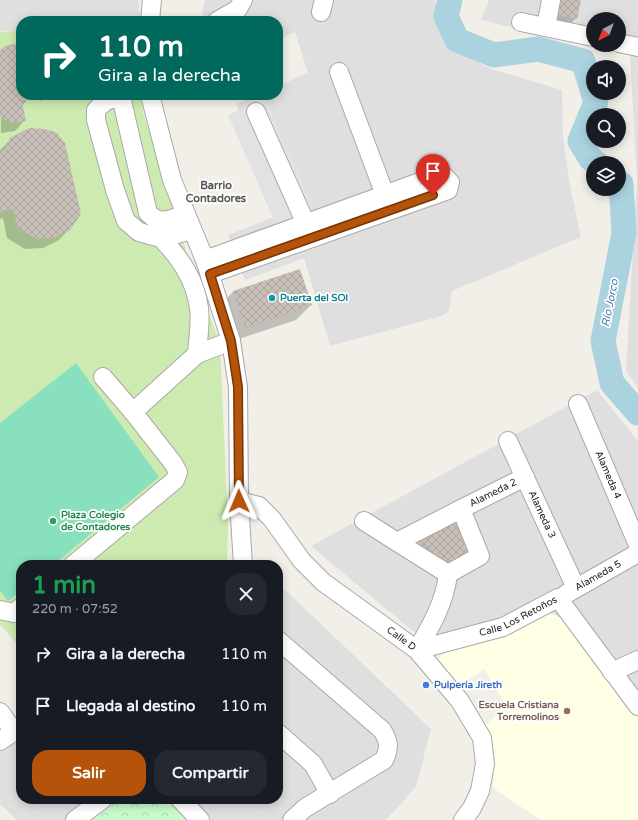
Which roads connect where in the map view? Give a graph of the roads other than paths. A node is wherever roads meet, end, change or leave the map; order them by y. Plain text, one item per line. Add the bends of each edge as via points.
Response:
1 (152, 0) edge
2 (243, 0) edge
3 (551, 0) edge
4 (150, 16) edge
5 (226, 16) edge
6 (521, 22) dead end
7 (546, 27) junction
8 (586, 36) edge
9 (626, 44) edge
10 (638, 47) edge
11 (339, 72) dead end
12 (107, 100) edge
13 (120, 100) edge
14 (151, 100) edge
15 (256, 112) dead end
16 (385, 195) junction
17 (186, 214) junction
18 (306, 224) junction
19 (192, 230) junction
20 (161, 238) junction
21 (207, 267) junction
22 (231, 341) junction
23 (197, 354) junction
24 (103, 377) dead end
25 (578, 404) dead end
26 (133, 412) junction
27 (508, 441) dead end
28 (525, 477) junction
29 (239, 501) junction
30 (461, 509) junction
31 (364, 521) dead end
32 (398, 542) junction
33 (638, 545) edge
34 (638, 553) edge
35 (79, 560) edge
36 (243, 560) edge
37 (448, 574) junction
38 (576, 588) junction
39 (558, 598) junction
40 (0, 610) edge
41 (16, 611) edge
42 (283, 649) edge
43 (417, 650) junction
44 (638, 660) edge
45 (612, 672) junction
46 (638, 706) edge
47 (0, 712) edge
48 (12, 733) edge
49 (283, 737) edge
50 (330, 794) junction
51 (96, 804) edge
52 (185, 804) edge
53 (75, 820) edge
54 (200, 820) edge
55 (292, 820) edge
56 (463, 820) edge

1 - 4 street
2 - 5 street via 238,9
3 - 7 street
6 - 7 street
7 - 8 street
9 - 10 street
11 - 16 street
12 - 20 street via 96,110 96,120 126,221 139,232
13 - 17 street via 148,213 154,220 159,221
14 - 17 street via 172,180
15 - 18 street
16 - 18 street
16 - 21 street via 442,174 450,182 448,190
17 - 19 street
18 - 21 street
19 - 20 street
19 - 21 street
20 - 23 street via 178,256 190,277 199,308
21 - 22 street
22 - 23 street
22 - 29 street via 238,387
23 - 26 street
24 - 26 street
25 - 33 street, Alameda 4
26 - 35 street via 178,472 175,480
27 - 28 street, Alameda 3
28 - 30 street, Alameda 2
28 - 38 street, Alameda 3
29 - 36 street
29 - 43 street, Calle D via 259,506 272,519 302,561 323,582
30 - 32 street, Alameda 2
30 - 37 street via 480,556
31 - 32 street
32 - 37 street
34 - 38 street, Alameda 5
37 - 43 street via 446,591
38 - 39 street, Alameda 5
39 - 43 street, Calle Los Retoños via 503,627
39 - 45 street, Calle Los Retoños
40 - 41 street
42 - 50 street via 382,730 388,739 388,750 384,760
43 - 56 street, Calle D via 460,701 482,738 485,764 480,791
44 - 45 street
45 - 46 street, Calle Los Retoños
47 - 48 street
49 - 50 street via 313,764
50 - 55 street via 305,808
51 - 53 street
52 - 54 street

